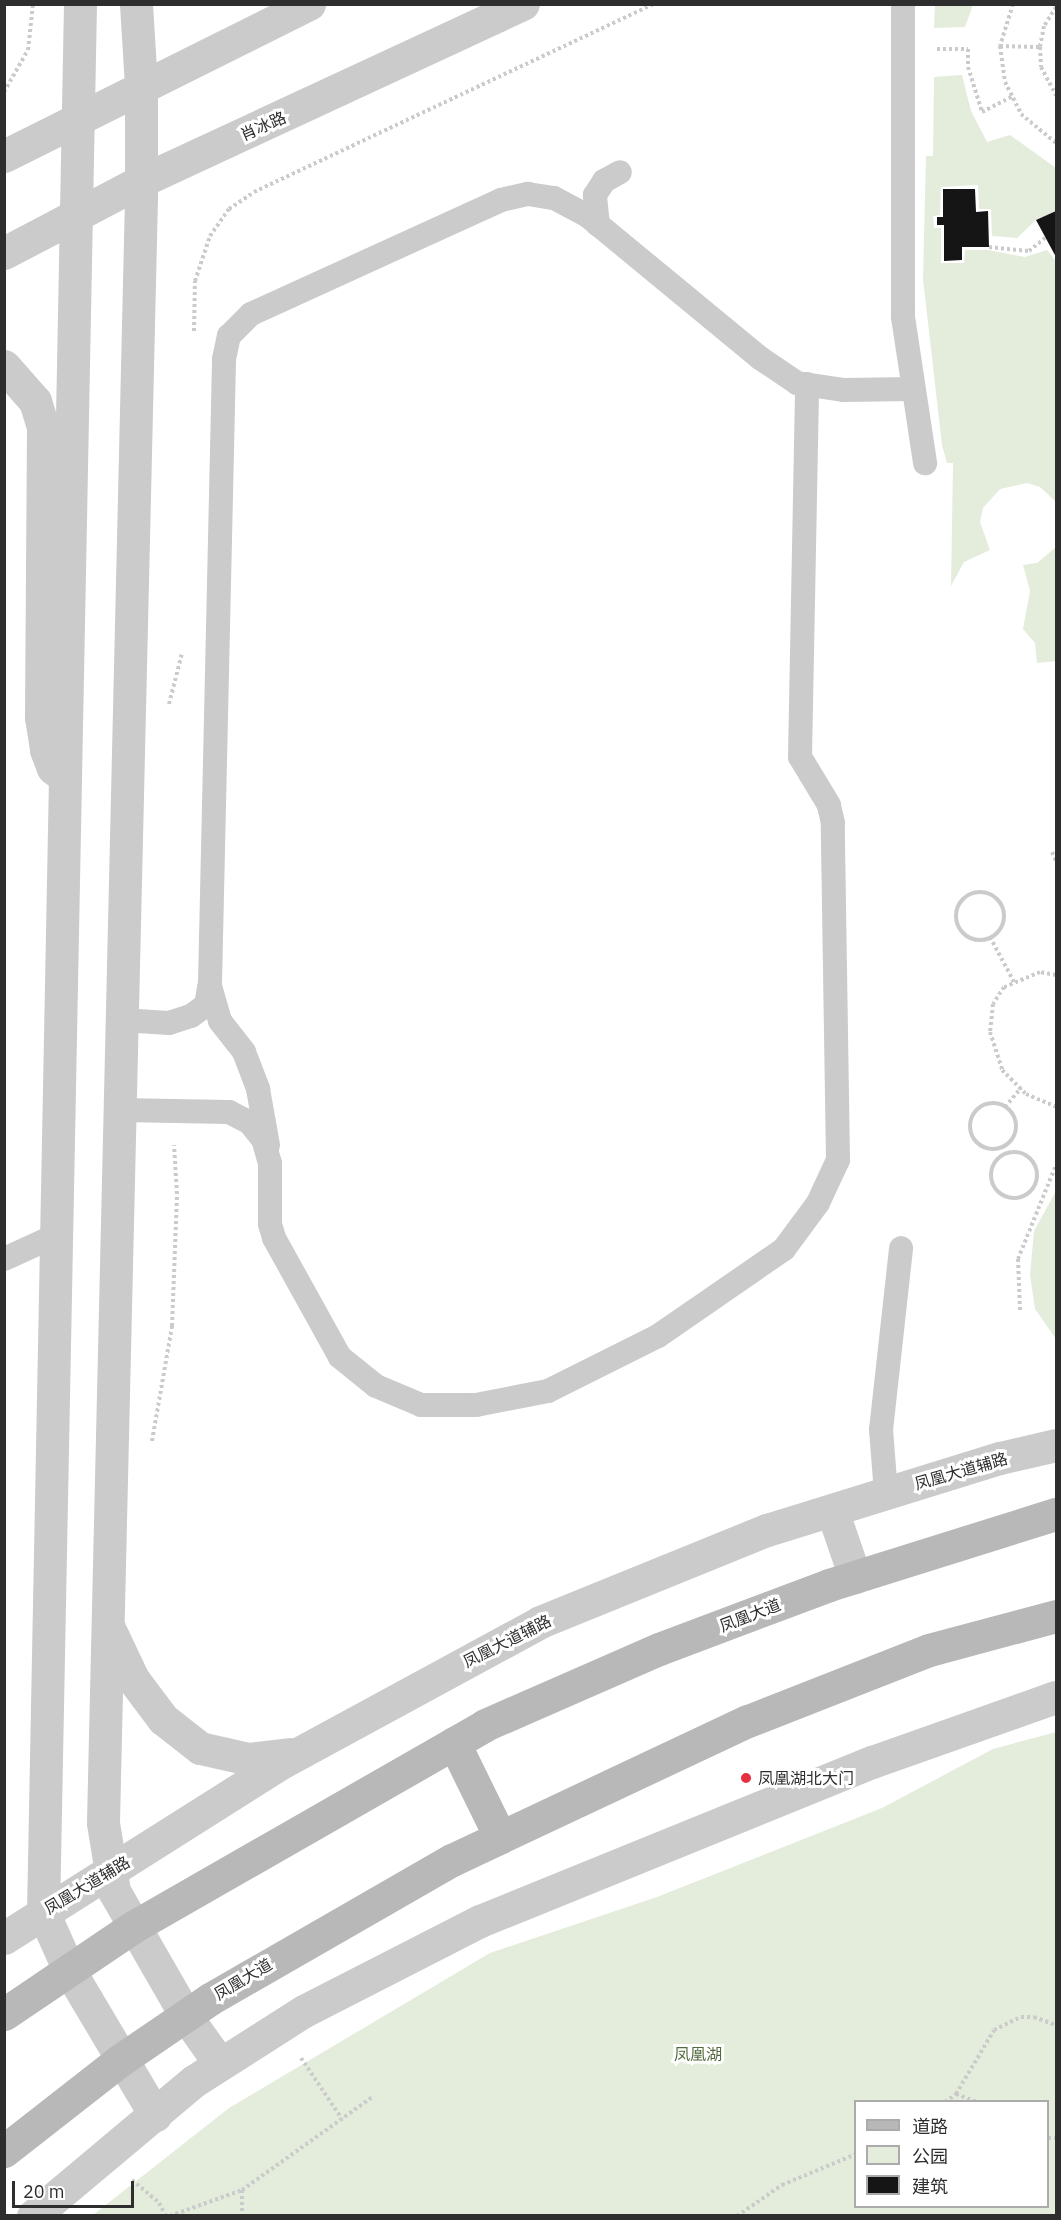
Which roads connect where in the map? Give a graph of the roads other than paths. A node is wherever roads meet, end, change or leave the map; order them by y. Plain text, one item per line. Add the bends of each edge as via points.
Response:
1 (80, 4) edge
2 (136, 4) edge
3 (309, 4) edge
4 (523, 4) edge
5 (903, 4) edge
6 (141, 86) junction
7 (80, 118) junction
8 (4, 156) edge
9 (620, 172) dead end
10 (141, 181) junction
11 (77, 212) junction
12 (598, 225) junction
13 (4, 253) edge
14 (4, 366) edge
15 (807, 384) junction
16 (913, 389) junction
17 (925, 464) dead end
18 (66, 778) junction
19 (210, 983) junction
20 (122, 1020) junction
21 (120, 1110) junction
22 (270, 1162) junction
23 (57, 1235) junction
24 (901, 1248) dead end
25 (4, 1259) edge
26 (1056, 1445) edge
27 (886, 1493) junction
28 (832, 1510) junction
29 (1056, 1514) edge
30 (855, 1577) junction
31 (1056, 1616) edge
32 (108, 1626) junction
33 (1056, 1697) edge
34 (454, 1743) junction
35 (300, 1752) junction
36 (500, 1837) junction
37 (110, 1870) junction
38 (43, 1912) junction
39 (133, 1928) junction
40 (4, 1938) edge
41 (69, 1970) junction
42 (4, 2014) edge
43 (186, 2016) junction
44 (119, 2061) junction
45 (219, 2064) junction
46 (155, 2115) junction
47 (4, 2151) edge
48 (33, 2216) edge

1 - 7 street
2 - 6 street
3 - 6 street
4 - 10 street, 肖冰路
5 - 16 lane via 903,317
6 - 7 street
6 - 10 street
7 - 8 street
7 - 11 street
9 - 12 lane via 604,181 595,195
10 - 11 street, 肖冰路
10 - 20 street
11 - 13 street, 肖冰路
11 - 18 street
12 - 15 lane via 760,358 798,383
12 - 19 lane via 554,198 528,194 501,200 251,314 229,336 224,359
14 - 18 street via 35,400 43,428 41,717 53,768
15 - 16 lane via 844,390
15 - 22 lane via 800,757 829,805 833,823 838,1125 838,1160 818,1203 784,1249 658,1336 548,1391 476,1405 421,1405 376,1386 340,1358 274,1238 270,1224
16 - 17 lane
18 - 23 street
19 - 20 lane via 206,1005 191,1016 169,1023
19 - 22 lane via 220,1021 244,1052 258,1089
20 - 21 street
21 - 22 lane via 229,1112 249,1122 263,1139
21 - 32 street
23 - 25 lane
23 - 38 street
24 - 27 lane via 880,1430
26 - 27 street, 凤凰大道辅路
27 - 28 street, 凤凰大道辅路
28 - 30 street
28 - 35 street, 凤凰大道辅路 via 663,1570 540,1622
29 - 30 main road, 凤凰大道
30 - 34 main road, 凤凰大道 via 659,1650 485,1725
31 - 36 main road, 凤凰大道 via 929,1650 748,1721
32 - 35 street via 133,1679 157,1711 200,1748 249,1760
32 - 37 street via 103,1823
33 - 45 street via 872,1762 480,1921 304,2011
34 - 36 main road
34 - 39 main road, 凤凰大道
35 - 37 street, 凤凰大道辅路
36 - 43 main road, 凤凰大道 via 300,1944
37 - 38 street, 凤凰大道辅路
37 - 39 street via 114,1891
38 - 40 street, 凤凰大道辅路
38 - 41 street
39 - 41 main road, 凤凰大道
39 - 43 street
41 - 42 main road, 凤凰大道
41 - 44 street
43 - 44 main road, 凤凰大道
43 - 45 street
44 - 46 street
44 - 47 main road, 凤凰大道
45 - 46 street
46 - 48 street

